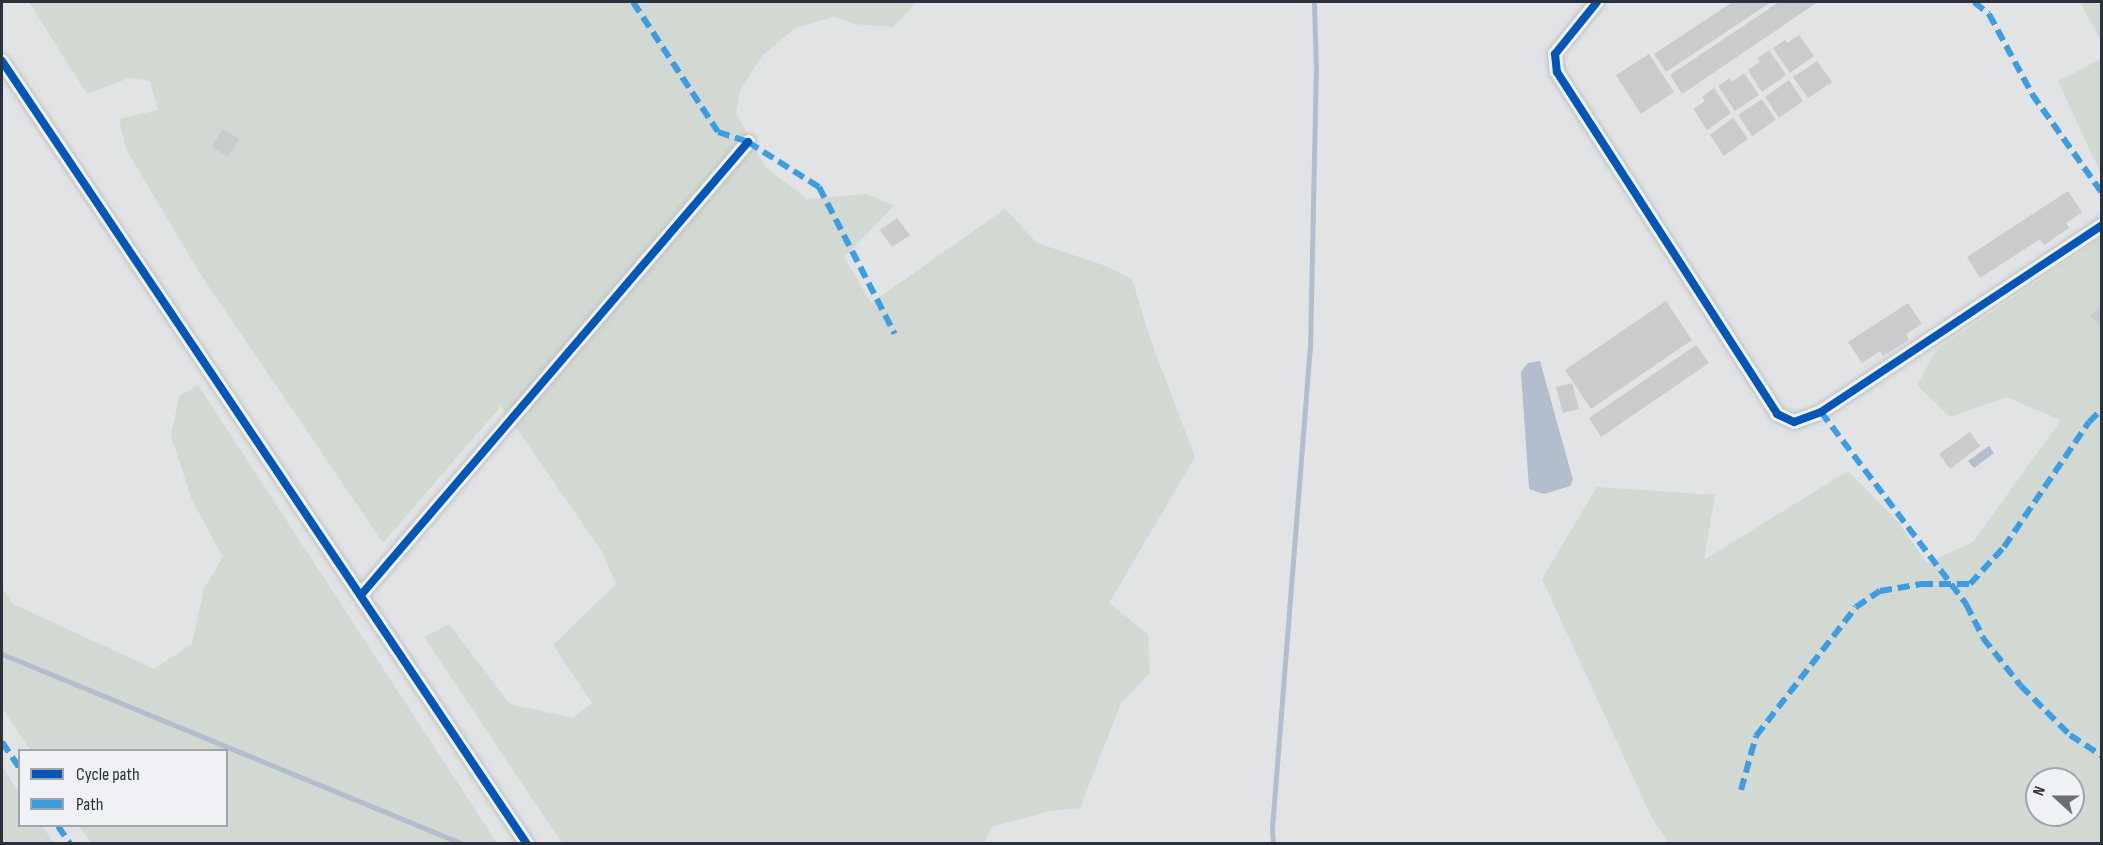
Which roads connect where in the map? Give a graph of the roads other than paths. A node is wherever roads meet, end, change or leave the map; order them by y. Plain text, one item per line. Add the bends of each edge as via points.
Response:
1 (1597, 2) edge
2 (2, 61) edge
3 (748, 142) dead end
4 (2102, 225) edge
5 (361, 595) junction
6 (527, 843) edge

1 - 4 street via 1556,54 1557,72 1777,414 1794,422 1821,412
2 - 5 street
3 - 5 street
5 - 6 street

